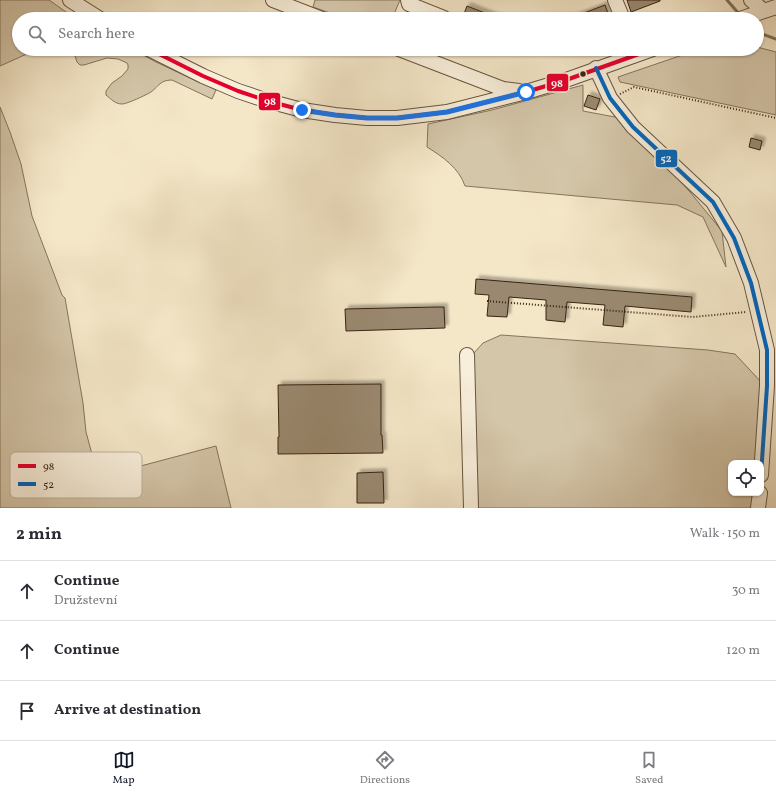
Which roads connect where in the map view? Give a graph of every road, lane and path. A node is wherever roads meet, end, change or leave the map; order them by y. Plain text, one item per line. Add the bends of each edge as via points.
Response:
1 (70, 0) edge
2 (273, 0) edge
3 (408, 0) edge
4 (615, 0) edge
5 (751, 0) edge
6 (765, 10) edge
7 (89, 12) edge
8 (304, 12) edge
9 (429, 12) edge
10 (621, 12) edge
11 (163, 56) edge
12 (417, 56) edge
13 (626, 56) edge
14 (596, 68) junction
15 (526, 92) junction
16 (610, 98) junction
17 (776, 118) edge
18 (487, 301) dead end
19 (758, 311) junction
20 (467, 355) dead end
21 (762, 460) edge
22 (760, 496) edge
23 (471, 508) edge
24 (758, 508) edge

1 - 7 street
2 - 8 street
3 - 9 street via 409,4
4 - 10 street
5 - 6 street
11 - 15 street via 238,91 302,110 335,115 397,118 447,112
12 - 15 street via 503,89
13 - 14 street
14 - 15 street
14 - 16 street
16 - 17 path via 634,87
16 - 19 street via 633,128 713,202 734,238 751,283
18 - 19 path via 693,317
19 - 21 street via 766,350 767,386
20 - 23 street
22 - 24 street

